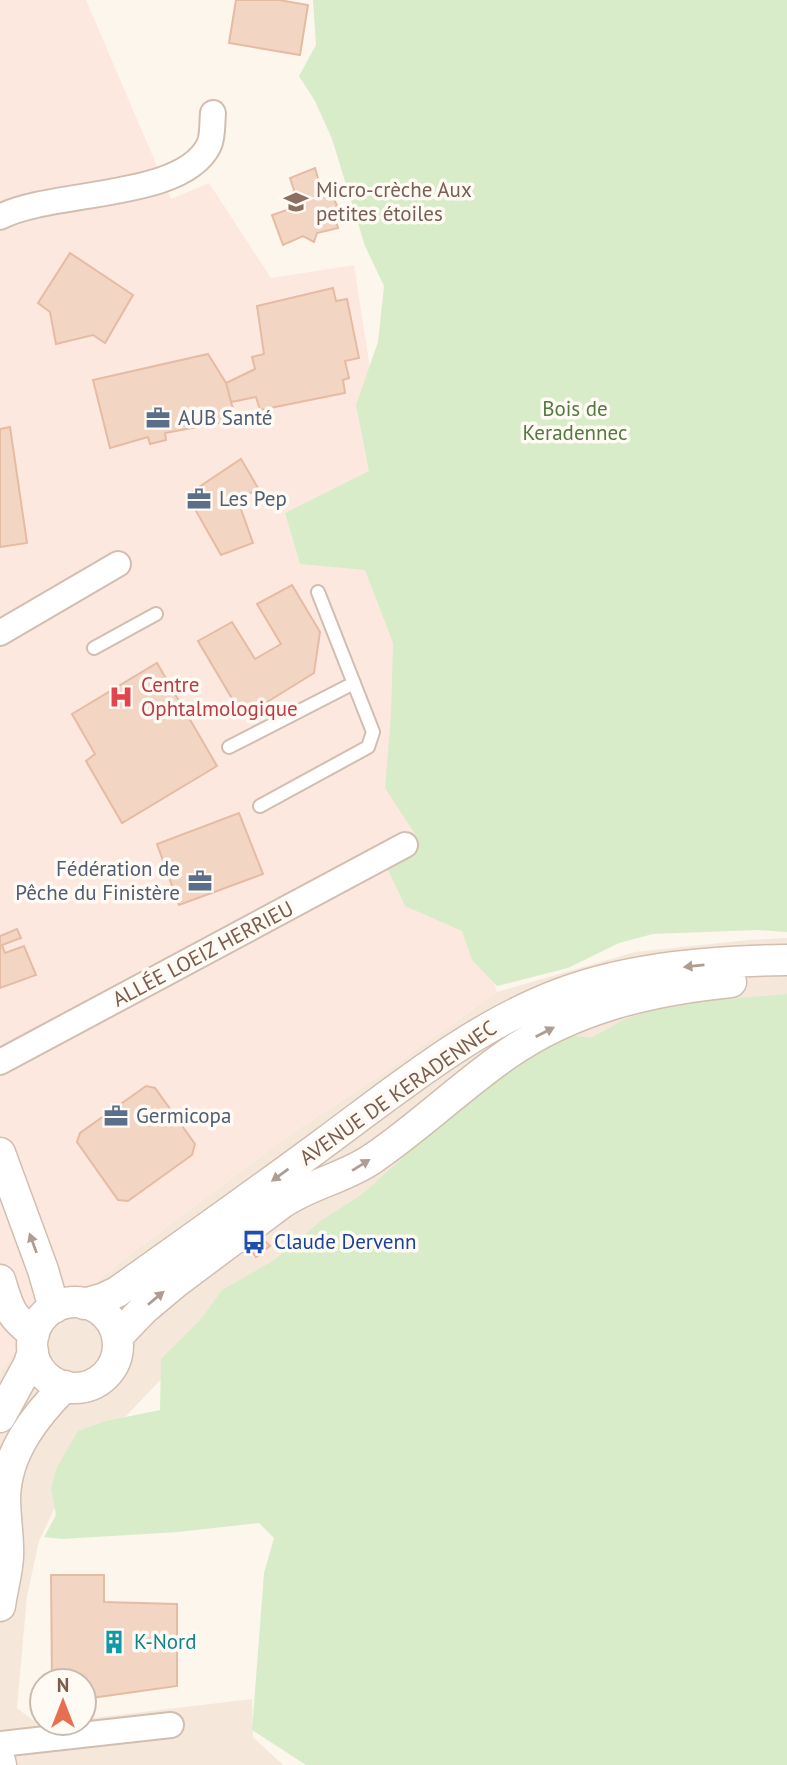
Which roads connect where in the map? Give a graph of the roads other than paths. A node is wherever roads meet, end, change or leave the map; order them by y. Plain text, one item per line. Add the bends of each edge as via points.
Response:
1 (213, 113) dead end
2 (0, 217) edge
3 (118, 564) dead end
4 (318, 592) dead end
5 (156, 614) dead end
6 (0, 633) edge
7 (94, 648) dead end
8 (355, 683) junction
9 (229, 747) dead end
10 (260, 806) dead end
11 (405, 845) dead end
12 (787, 960) edge
13 (787, 978) edge
14 (0, 1062) edge
15 (0, 1153) edge
16 (0, 1280) edge
17 (84, 1304) junction
18 (54, 1308) junction
19 (117, 1337) junction
20 (34, 1342) junction
21 (65, 1385) junction
22 (0, 1417) edge
23 (0, 1606) edge
24 (171, 1725) dead end
25 (0, 1744) edge

1 - 2 street via 210,144 195,165 163,180
3 - 6 street
4 - 8 lane
5 - 7 lane
8 - 9 lane
8 - 10 lane via 373,732 368,747
11 - 14 street, ALLÉE LOEIZ HERRIEU
12 -> 17 street, AVENUE DE KERADENNEC via 649,971 532,1005 397,1089 117,1292
19 -> 13 street, AVENUE DE KERADENNEC via 175,1283 274,1209 369,1161 533,1038 629,998
18 -> 15 street
16 - 20 street via 10,1311
17 - 18 street
17 - 19 street via 108,1317
18 - 20 street via 38,1324
19 - 21 street via 117,1358 100,1380 74,1388
20 - 21 street via 42,1372
20 - 22 street via 29,1364
21 - 23 street via 38,1414 8,1476 8,1556
24 - 25 street

